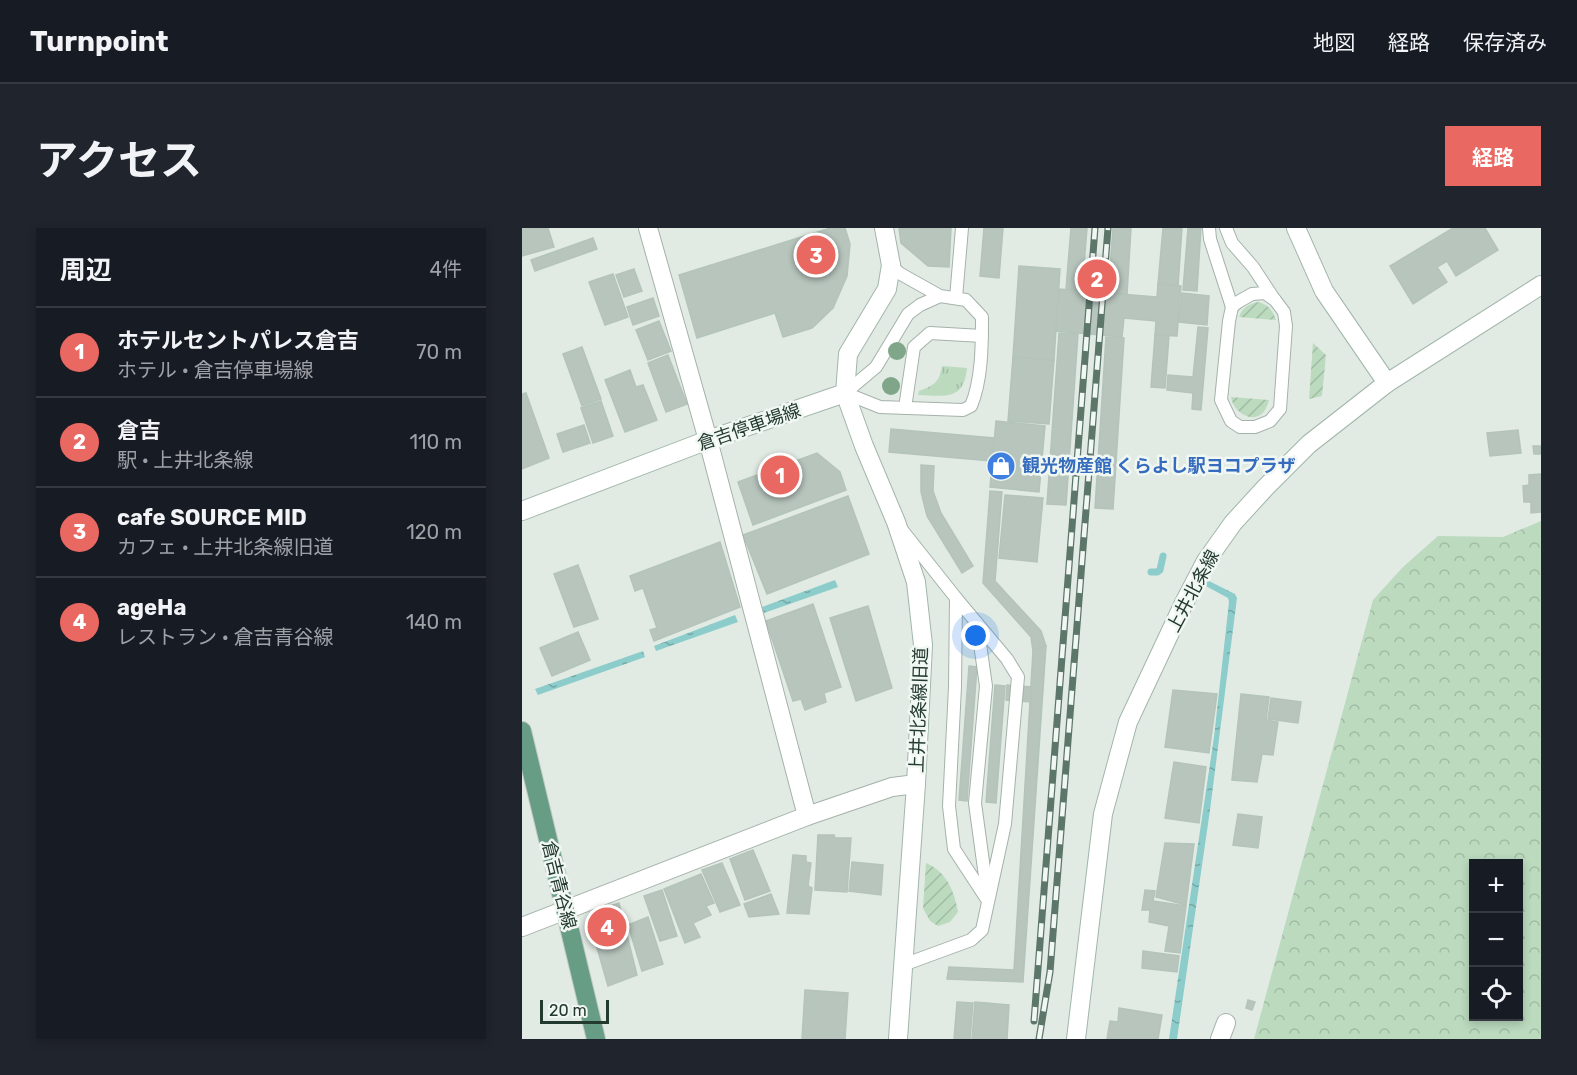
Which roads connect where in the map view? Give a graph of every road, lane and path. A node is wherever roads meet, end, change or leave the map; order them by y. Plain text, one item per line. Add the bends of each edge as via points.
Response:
1 (648, 228) edge
2 (884, 228) edge
3 (1209, 228) edge
4 (1226, 228) edge
5 (1296, 228) edge
6 (962, 229) edge
7 (891, 265) junction
8 (1541, 285) edge
9 (940, 296) junction
10 (956, 298) junction
11 (1275, 300) junction
12 (1232, 307) junction
13 (982, 336) junction
14 (1387, 384) junction
15 (845, 393) junction
16 (905, 408) junction
17 (708, 440) junction
18 (522, 511) edge
19 (896, 522) junction
20 (956, 598) junction
21 (977, 623) junction
22 (522, 730) edge
23 (916, 784) junction
24 (807, 816) junction
25 (988, 901) junction
26 (566, 911) junction
27 (522, 927) edge
28 (903, 965) junction
29 (596, 1039) edge
30 (898, 1039) edge
31 (1076, 1039) edge

1 - 17 street
2 - 7 street
3 - 12 lane
4 - 11 lane via 1232,243
5 - 14 street via 1324,291
6 - 10 lane
7 - 9 lane
7 - 15 street via 887,289 848,354
8 - 14 street, 上井北条線
9 - 10 lane
9 - 15 lane via 908,314 876,367
10 - 13 lane via 966,300 982,317
11 - 12 lane via 1265,294 1251,294
11 - 12 lane via 1284,312 1286,326 1280,409 1270,422 1254,427 1240,427 1231,421 1221,400
13 - 16 lane via 930,333 915,347
13 - 16 lane via 977,392 971,406 963,410
14 - 31 street, 上井北条線 via 1309,444 1233,523 1206,561 1156,660 1128,722 1103,814
15 - 16 lane via 880,407
15 - 17 street, 倉吉停車場線
15 - 19 street, 上井北条線旧道
17 - 18 street, 倉吉停車場線
17 - 24 street
19 - 20 lane
19 - 23 street, 上井北条線旧道 via 916,582 923,645
20 - 21 lane
20 - 25 lane via 949,806 954,849
21 - 25 lane via 986,686 975,804
21 - 25 lane via 1018,676 1005,824
22 - 26 main road, 倉吉青谷線
23 - 24 street
23 - 28 street, 上井北条線旧道
24 - 26 street
25 - 28 lane via 982,930 971,940
26 - 27 street
26 - 29 main road, 倉吉青谷線
28 - 30 street, 上井北条線旧道

